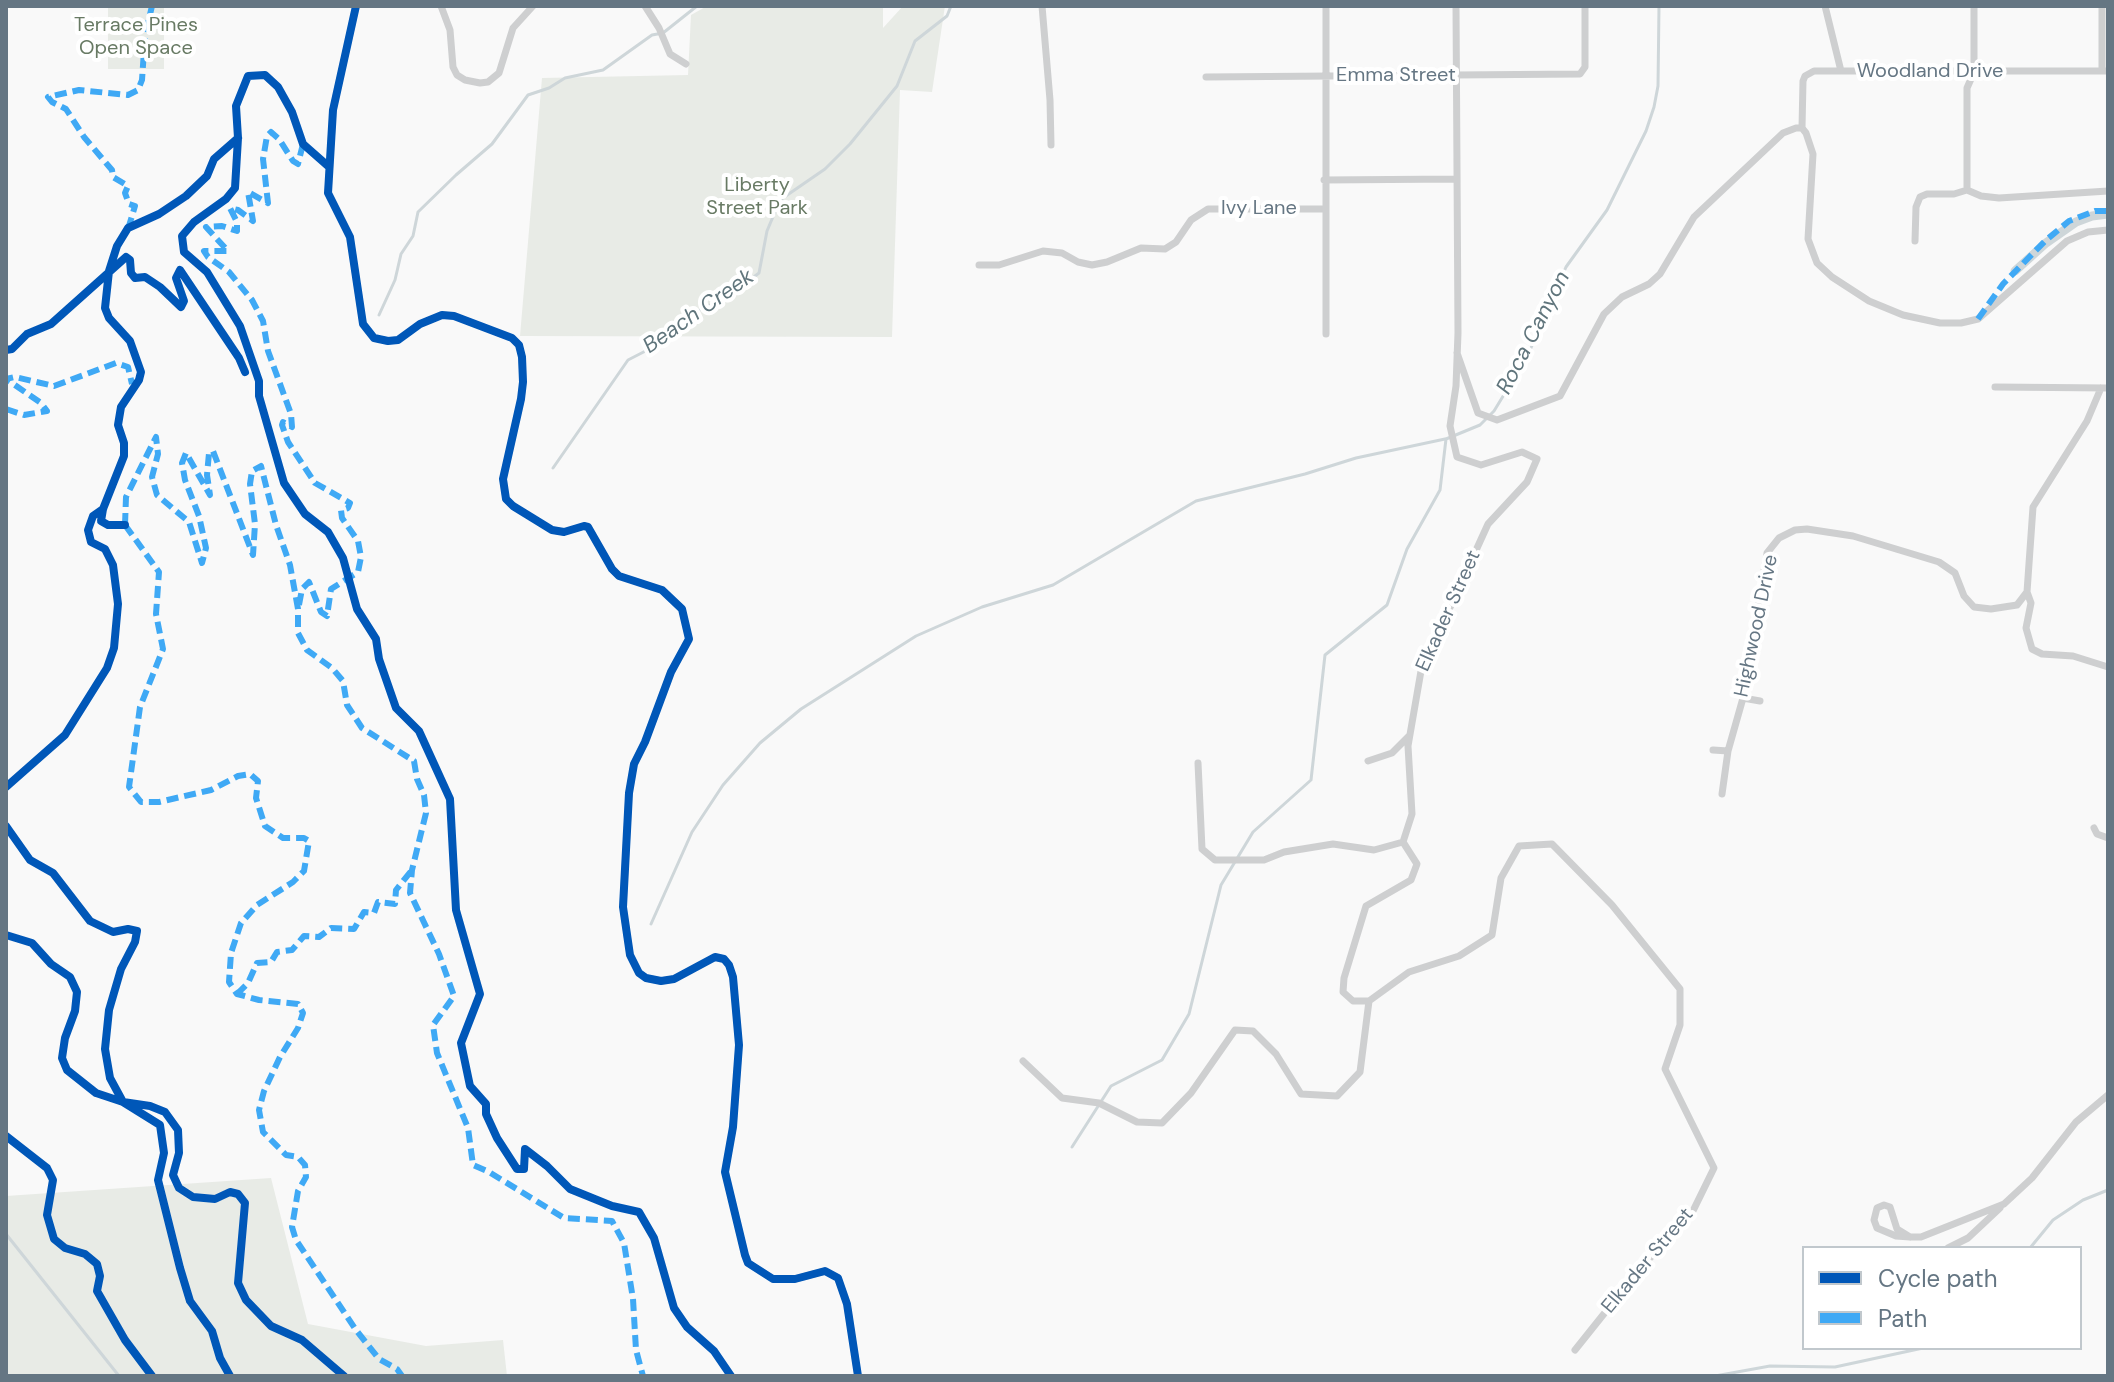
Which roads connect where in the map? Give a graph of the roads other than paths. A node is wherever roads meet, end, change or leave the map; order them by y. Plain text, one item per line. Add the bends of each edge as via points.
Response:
1 (356, 6) edge
2 (441, 6) edge
3 (533, 6) edge
4 (645, 6) edge
5 (1042, 6) edge
6 (1326, 6) edge
7 (1456, 6) edge
8 (1585, 6) edge
9 (1825, 6) edge
10 (1974, 6) edge
11 (2102, 6) edge
12 (686, 64) dead end
13 (1841, 71) junction
14 (2105, 71) edge
15 (1974, 72) junction
16 (1325, 76) junction
17 (1206, 77) dead end
18 (1456, 77) junction
19 (1802, 128) junction
20 (1051, 145) dead end
21 (1456, 179) junction
22 (1324, 180) junction
23 (1967, 190) junction
24 (2108, 191) edge
25 (1325, 209) junction
26 (2108, 230) edge
27 (1915, 241) dead end
28 (979, 265) dead end
29 (1326, 334) dead end
30 (1457, 353) junction
31 (1995, 387) dead end
32 (2105, 388) edge
33 (2027, 592) junction
34 (2108, 667) edge
35 (1743, 698) junction
36 (1760, 701) dead end
37 (1410, 734) junction
38 (1713, 750) dead end
39 (1728, 751) junction
40 (1368, 761) dead end
41 (1198, 763) dead end
42 (1722, 794) dead end
43 (2094, 828) dead end
44 (2108, 838) edge
45 (1403, 842) junction
46 (1369, 1001) junction
47 (1023, 1061) dead end
48 (2108, 1095) edge
49 (2004, 1204) junction
50 (1910, 1237) junction
51 (1952, 1246) edge
52 (1575, 1350) dead end
53 (858, 1376) edge

1 - 53 street via 333,110 328,193 350,237 363,324 374,338 388,341 442,315 454,316 512,338 519,345 523,382 503,479 506,499 552,530 588,527 619,576 662,590 682,609 689,639 634,764 629,793 623,907 630,955 639,973 661,981 715,957 729,965 739,1045 725,1172 745,1255 748,1263 773,1279 825,1271 838,1278
2 - 3 street via 457,75 480,83 499,73 513,28
4 - 12 street via 670,54
5 - 20 street
6 - 16 street
7 - 18 street, Elkader Street
8 - 18 street, Emma Street via 1584,71
9 - 13 street
10 - 15 street
11 - 14 street
13 - 15 street, Woodland Drive
13 - 19 street, Woodland Drive via 1805,76
14 - 15 street, Woodland Drive
15 - 23 street via 1967,88
16 - 17 street, Emma Street
16 - 18 street, Emma Street
16 - 22 street
18 - 21 street, Elkader Street
19 - 26 street via 1813,154 1807,224 1813,256 1844,285 1903,315 1940,323 1978,319 2067,241
19 - 30 street via 1783,133 1694,217 1660,274 1613,304 1560,396 1494,419 1478,413
21 - 22 street
21 - 30 street, Elkader Street
22 - 25 street
23 - 24 street via 1999,198
23 - 27 street via 1920,197
25 - 28 street, Ivy Lane via 1208,209 1165,249 1141,248 1092,265 1043,251 1012,262
25 - 29 street
30 - 37 street, Elkader Street via 1450,426 1457,457 1481,465 1522,452 1537,459 1527,482 1488,524 1421,671
31 - 32 street
32 - 33 street via 2033,507
33 - 34 street via 2031,603 2026,628 2032,649
33 - 35 street, Highwood Drive via 2017,605 1974,607 1955,573 1939,562 1853,536 1795,530 1767,553
35 - 36 street
35 - 39 street, Highwood Drive
37 - 40 street via 1392,753
37 - 45 street, Elkader Street via 1412,814
38 - 39 street
39 - 42 street, Highwood Drive
41 - 45 street via 1202,849 1215,860 1264,860 1333,844 1374,850
43 - 44 street
45 - 46 street, Elkader Street via 1417,864 1411,880 1366,906 1344,978 1343,992 1353,1001
46 - 47 street via 1360,1072 1337,1096 1301,1094 1276,1054 1253,1031 1235,1030 1191,1093 1162,1123 1137,1122 1099,1103 1062,1098
46 - 52 street, Elkader Street via 1409,972 1459,956 1492,935 1501,878 1519,846 1552,844 1612,905 1680,989 1680,1025 1665,1069 1714,1168 1690,1217 1643,1265
48 - 49 street via 2076,1122
49 - 50 street
49 - 51 street
50 - 50 street via 1877,1228 1877,1208 1890,1207 1897,1229

